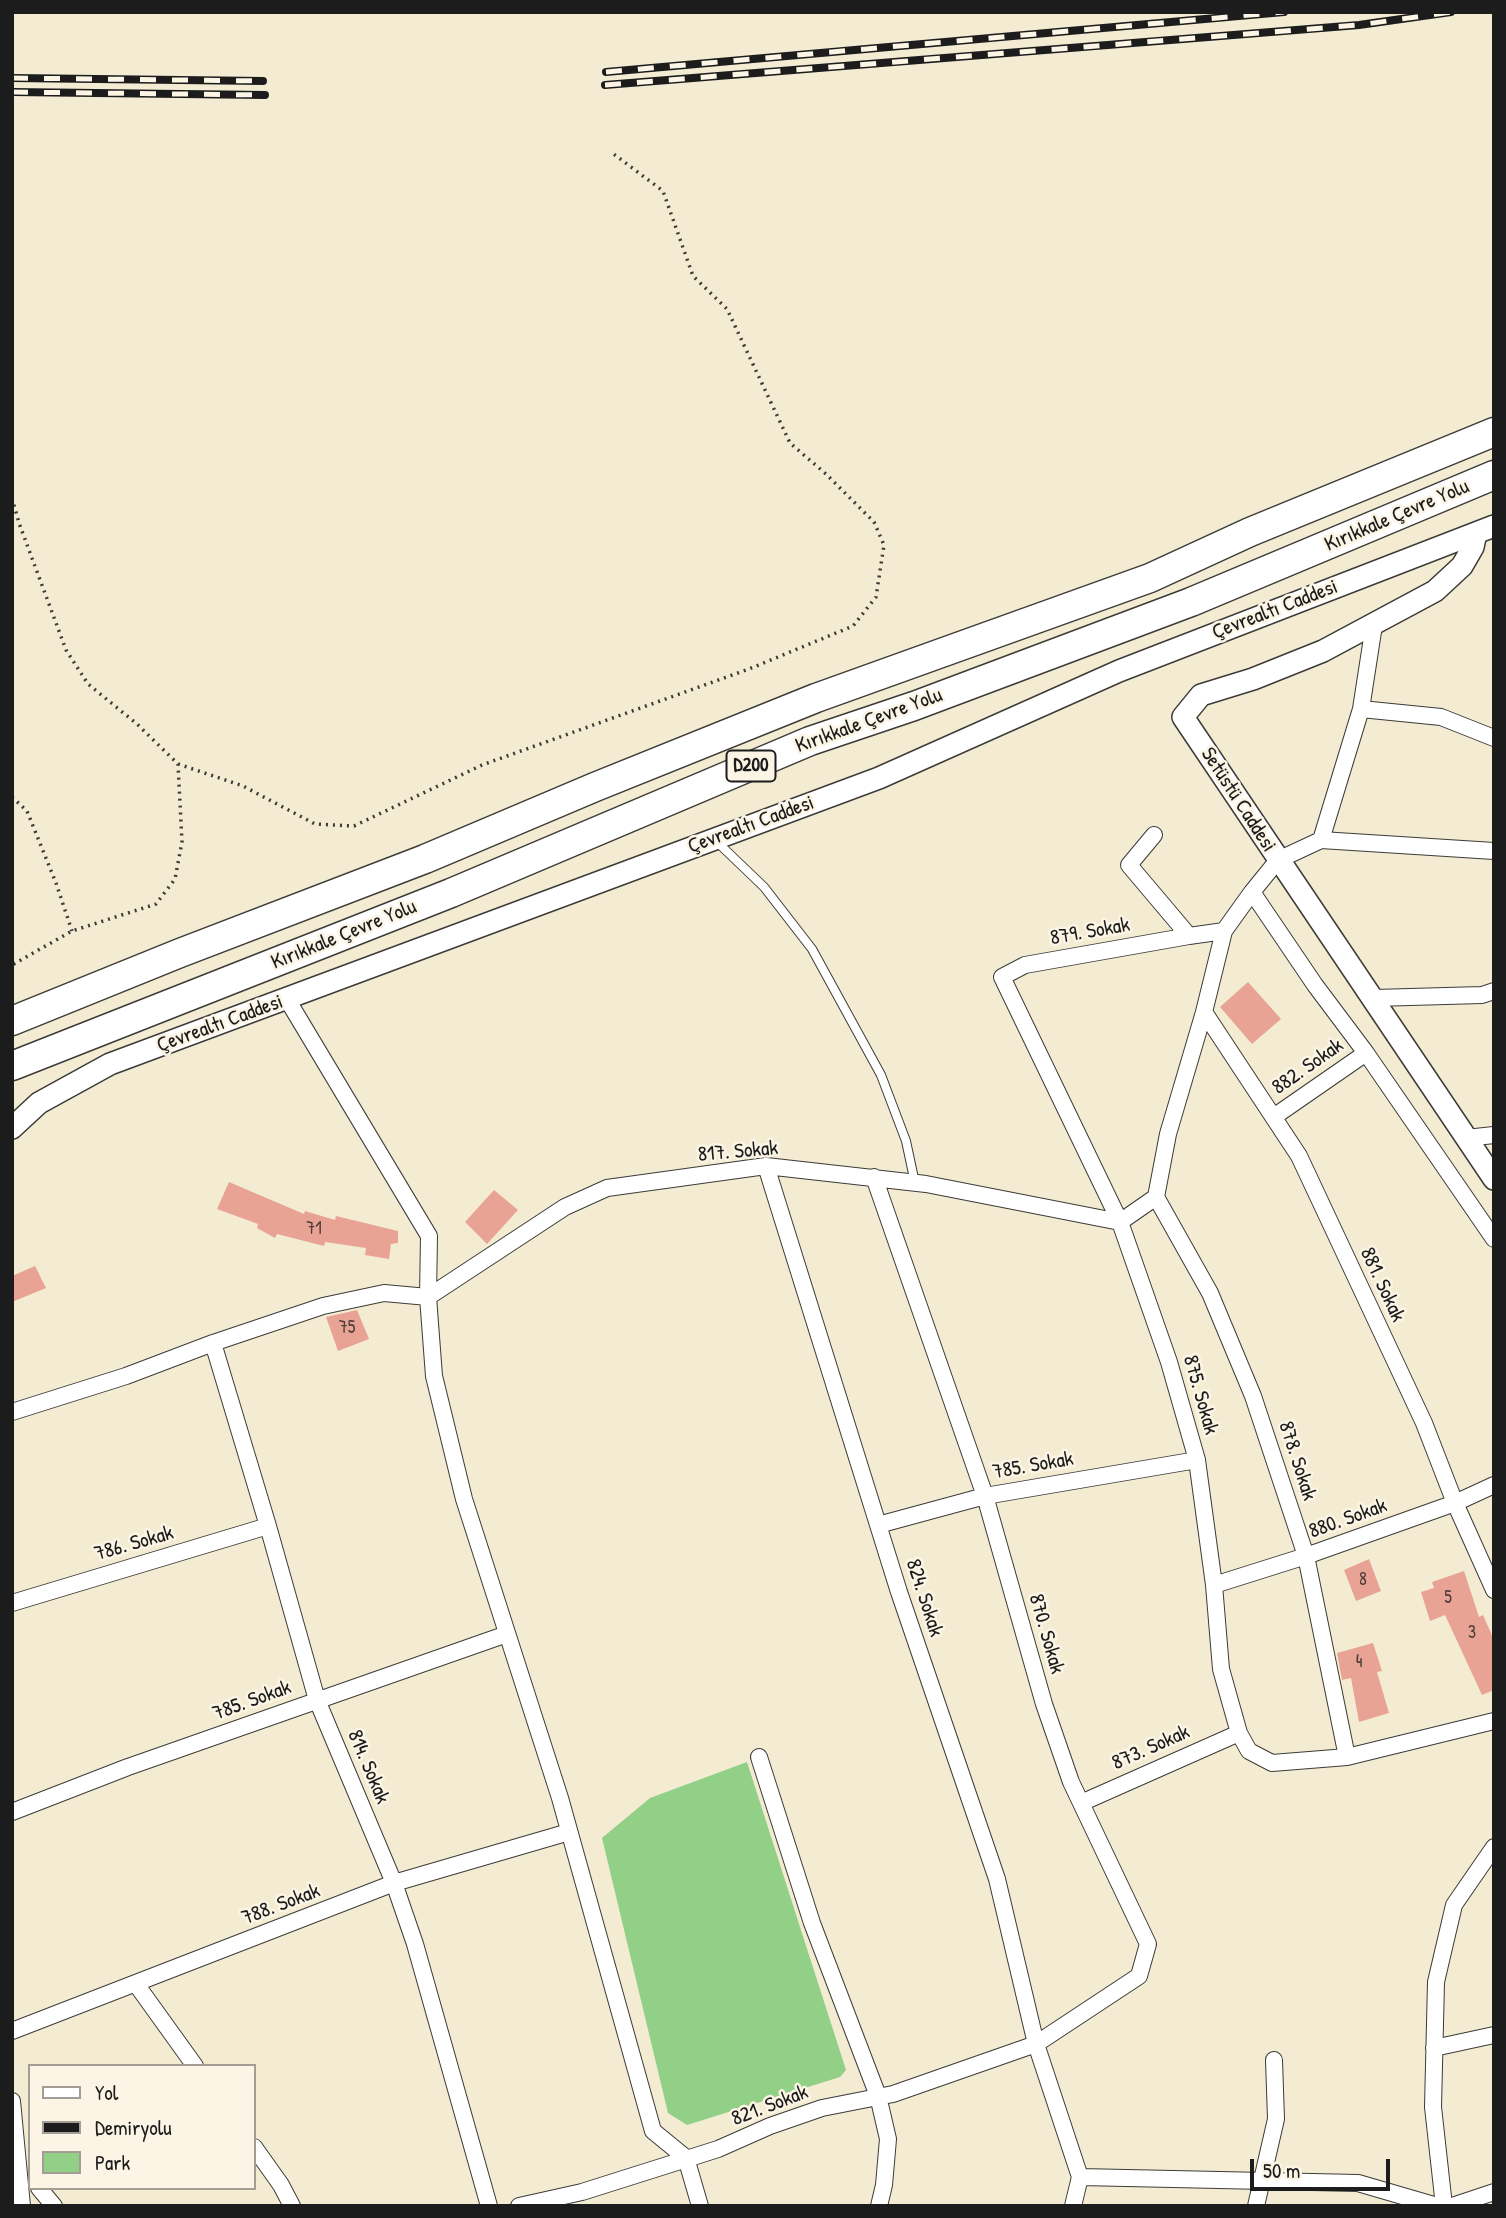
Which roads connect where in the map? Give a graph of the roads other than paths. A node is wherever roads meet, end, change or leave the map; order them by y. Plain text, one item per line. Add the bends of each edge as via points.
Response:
1 (1494, 432) edge
2 (1494, 475) edge
3 (1485, 529) edge
4 (1374, 625) junction
5 (1361, 709) junction
6 (1494, 738) edge
7 (1154, 835) dead end
8 (713, 839) junction
9 (1321, 840) junction
10 (1494, 851) edge
11 (1278, 860) junction
12 (1252, 892) junction
13 (1224, 931) junction
14 (1189, 936) junction
15 (1002, 977) joint
16 (1494, 991) edge
17 (1374, 998) junction
18 (286, 999) junction
19 (1204, 1012) junction
20 (12, 1021) edge
21 (1366, 1053) junction
22 (12, 1066) edge
23 (1275, 1116) junction
24 (12, 1128) edge
25 (1494, 1135) edge
26 (1466, 1138) junction
27 (766, 1166) junction
28 (874, 1177) junction
29 (1494, 1179) edge
30 (915, 1183) junction
31 (1156, 1196) junction
32 (1120, 1222) junction
33 (1494, 1239) edge
34 (428, 1297) junction
35 (213, 1343) junction
36 (12, 1412) edge
37 (1197, 1460) junction
38 (1494, 1485) edge
39 (985, 1496) junction
40 (1455, 1503) junction
41 (878, 1525) junction
42 (268, 1526) junction
43 (1306, 1556) junction
44 (1214, 1586) junction
45 (1494, 1590) edge
46 (12, 1603) edge
47 (507, 1634) junction
48 (317, 1700) junction
49 (1494, 1721) edge
50 (1239, 1733) junction
51 (759, 1757) dead end
52 (1347, 1757) junction
53 (1081, 1803) junction
54 (12, 1812) edge
55 (569, 1832) junction
56 (1494, 1847) edge
57 (394, 1883) junction
58 (136, 1984) junction
59 (12, 2031) edge
60 (1494, 2035) edge
61 (1036, 2045) junction
62 (1434, 2048) junction
63 (1274, 2060) dead end
64 (194, 2064) edge
65 (878, 2096) junction
66 (12, 2101) edge
67 (256, 2150) edge
68 (685, 2158) junction
69 (25, 2173) edge
70 (1080, 2177) junction
71 (1263, 2181) junction
72 (41, 2190) edge
73 (1494, 2192) edge
74 (22, 2206) edge
75 (54, 2206) edge
76 (292, 2206) edge
77 (489, 2206) edge
78 (519, 2206) edge
79 (700, 2206) edge
80 (879, 2206) edge
81 (1073, 2206) edge
82 (1256, 2206) edge
83 (1437, 2206) edge
84 (1444, 2206) edge
85 (1452, 2206) edge

1 - 20 highway, Kırıkkale Çevre Yolu / D200 via 1150,578 816,698 425,859
2 - 22 highway, Kırıkkale Çevre Yolu / D200 via 1191,602 810,741 451,893
3 - 4 main road, Setüstü Caddesi via 1462,566 1436,591
3 - 8 main road, Çevrealtı Caddesi via 1119,671 879,778
4 - 5 street
4 - 11 main road, Setüstü Caddesi via 1323,651 1202,695 1183,717
5 - 6 street via 1441,717
5 - 9 street
7 - 14 street via 1129,865
8 - 18 main road, Çevrealtı Caddesi
8 - 30 lane via 764,887 812,949 881,1075 906,1141
9 - 10 street
9 - 11 street
11 - 12 street
11 - 17 main road, Setüstü Caddesi
12 - 13 street
12 - 21 street
13 - 14 street, 879. Sokak
13 - 19 street
14 - 15 street, 879. Sokak via 1025,965
15 - 32 street, 875. Sokak
16 - 17 street
17 - 26 main road, Setüstü Caddesi
18 - 24 main road, Çevrealtı Caddesi via 110,1065 39,1103
18 - 34 street via 429,1236
19 - 23 street, 881. Sokak
19 - 31 street via 1168,1134
21 - 23 street, 882. Sokak
21 - 33 street
23 - 40 street, 881. Sokak via 1424,1423
25 - 26 street
26 - 29 main road, Setüstü Caddesi
27 - 28 street, 817. Sokak
27 - 34 street, 817. Sokak via 607,1188 565,1207
27 - 41 street, 824. Sokak
28 - 30 street, 817. Sokak
28 - 39 street, 870. Sokak
30 - 32 street, 817. Sokak
31 - 32 street
31 - 43 street, 878. Sokak via 1210,1293 1249,1385
32 - 37 street, 875. Sokak via 1169,1362
34 - 35 street via 384,1293 323,1306
34 - 47 street via 434,1376 464,1499
35 - 36 street
35 - 42 street, 814. Sokak
37 - 39 street, 785. Sokak
37 - 44 street, 875. Sokak
38 - 40 street, 880. Sokak
39 - 41 street, 785. Sokak
39 - 53 street, 870. Sokak via 1044,1704
40 - 43 street, 880. Sokak
40 - 45 street, 881. Sokak
41 - 61 street, 824. Sokak via 997,1879
42 - 46 street, 786. Sokak
42 - 48 street, 814. Sokak
43 - 44 street, 880. Sokak
43 - 52 street, 878. Sokak
44 - 50 street, 875. Sokak via 1221,1669
47 - 48 street, 785. Sokak
47 - 55 street
48 - 54 street, 785. Sokak
48 - 57 street, 814. Sokak
49 - 52 street
50 - 52 street, 875. Sokak via 1249,1751 1272,1763
50 - 53 street, 873. Sokak
51 - 65 street via 812,1923
53 - 61 street, 870. Sokak via 1148,1944 1139,1976
55 - 57 street, 788. Sokak
55 - 68 street via 653,2131
56 - 62 street via 1454,1905 1436,1982
57 - 58 street, 788. Sokak
57 - 77 street, 814. Sokak
58 - 59 street, 788. Sokak
58 - 64 street
60 - 62 street
61 - 65 street, 821. Sokak
61 - 70 street, 824. Sokak
62 - 84 street via 1433,2107
63 - 71 street via 1276,2119
65 - 68 street, 821. Sokak via 822,2108
65 - 80 street via 888,2139
66 - 69 street
67 - 76 street
68 - 78 street, 821. Sokak via 582,2192
68 - 79 street
69 - 74 street
70 - 71 street
70 - 81 street
71 - 82 street
71 - 83 street via 1357,2183
72 - 75 street
73 - 85 street

